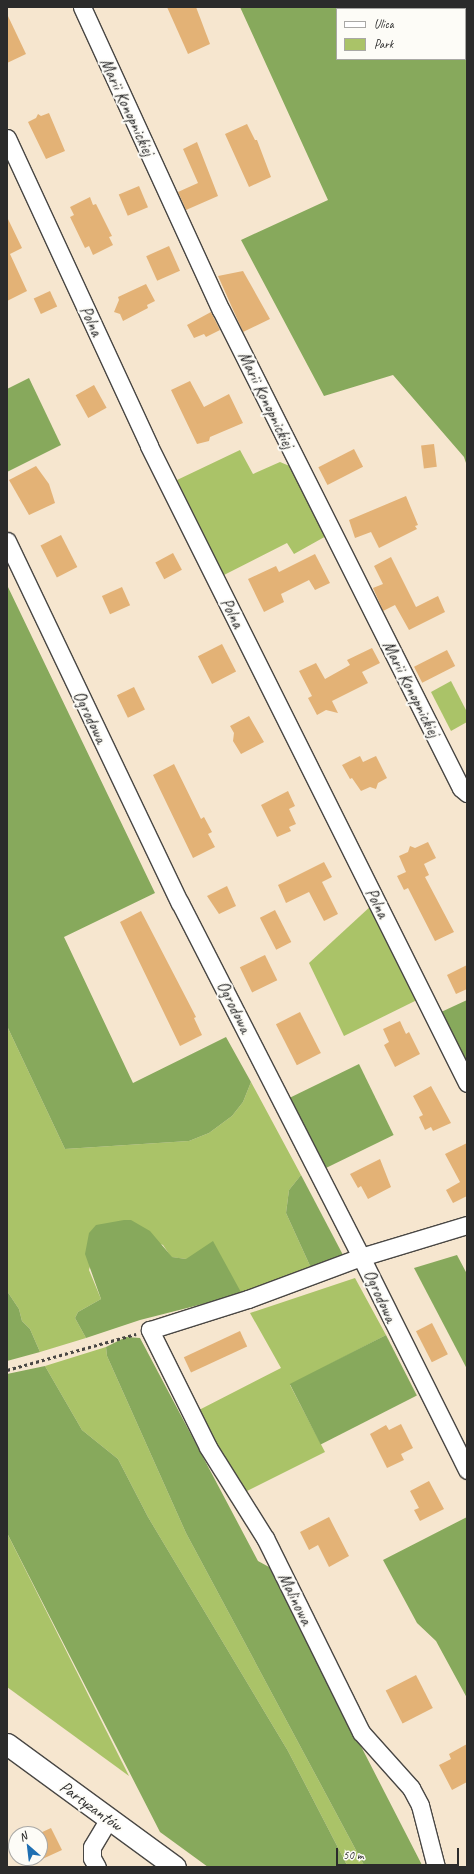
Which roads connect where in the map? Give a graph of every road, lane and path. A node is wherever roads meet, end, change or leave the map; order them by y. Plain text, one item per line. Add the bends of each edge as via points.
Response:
1 (82, 7) edge
2 (7, 138) edge
3 (7, 542) edge
4 (464, 790) edge
5 (467, 1083) edge
6 (467, 1225) edge
7 (361, 1257) junction
8 (150, 1330) junction
9 (7, 1370) edge
10 (467, 1470) edge
11 (7, 1744) edge
12 (109, 1819) junction
13 (97, 1867) edge
14 (175, 1867) edge
15 (436, 1867) edge

1 - 4 street, Marii Konopnickiej via 221,310
2 - 5 street, Polna via 149,446
3 - 7 street, Ogrodowa via 180,903
6 - 7 street
7 - 8 street via 248,1299
7 - 10 street, Ogrodowa
8 - 9 path
8 - 15 street, Malinowa via 208,1447 265,1538 361,1732 412,1788 420,1805
11 - 12 street, Partyzantów
12 - 13 street via 92,1847 92,1858
12 - 14 street, Partyzantów

